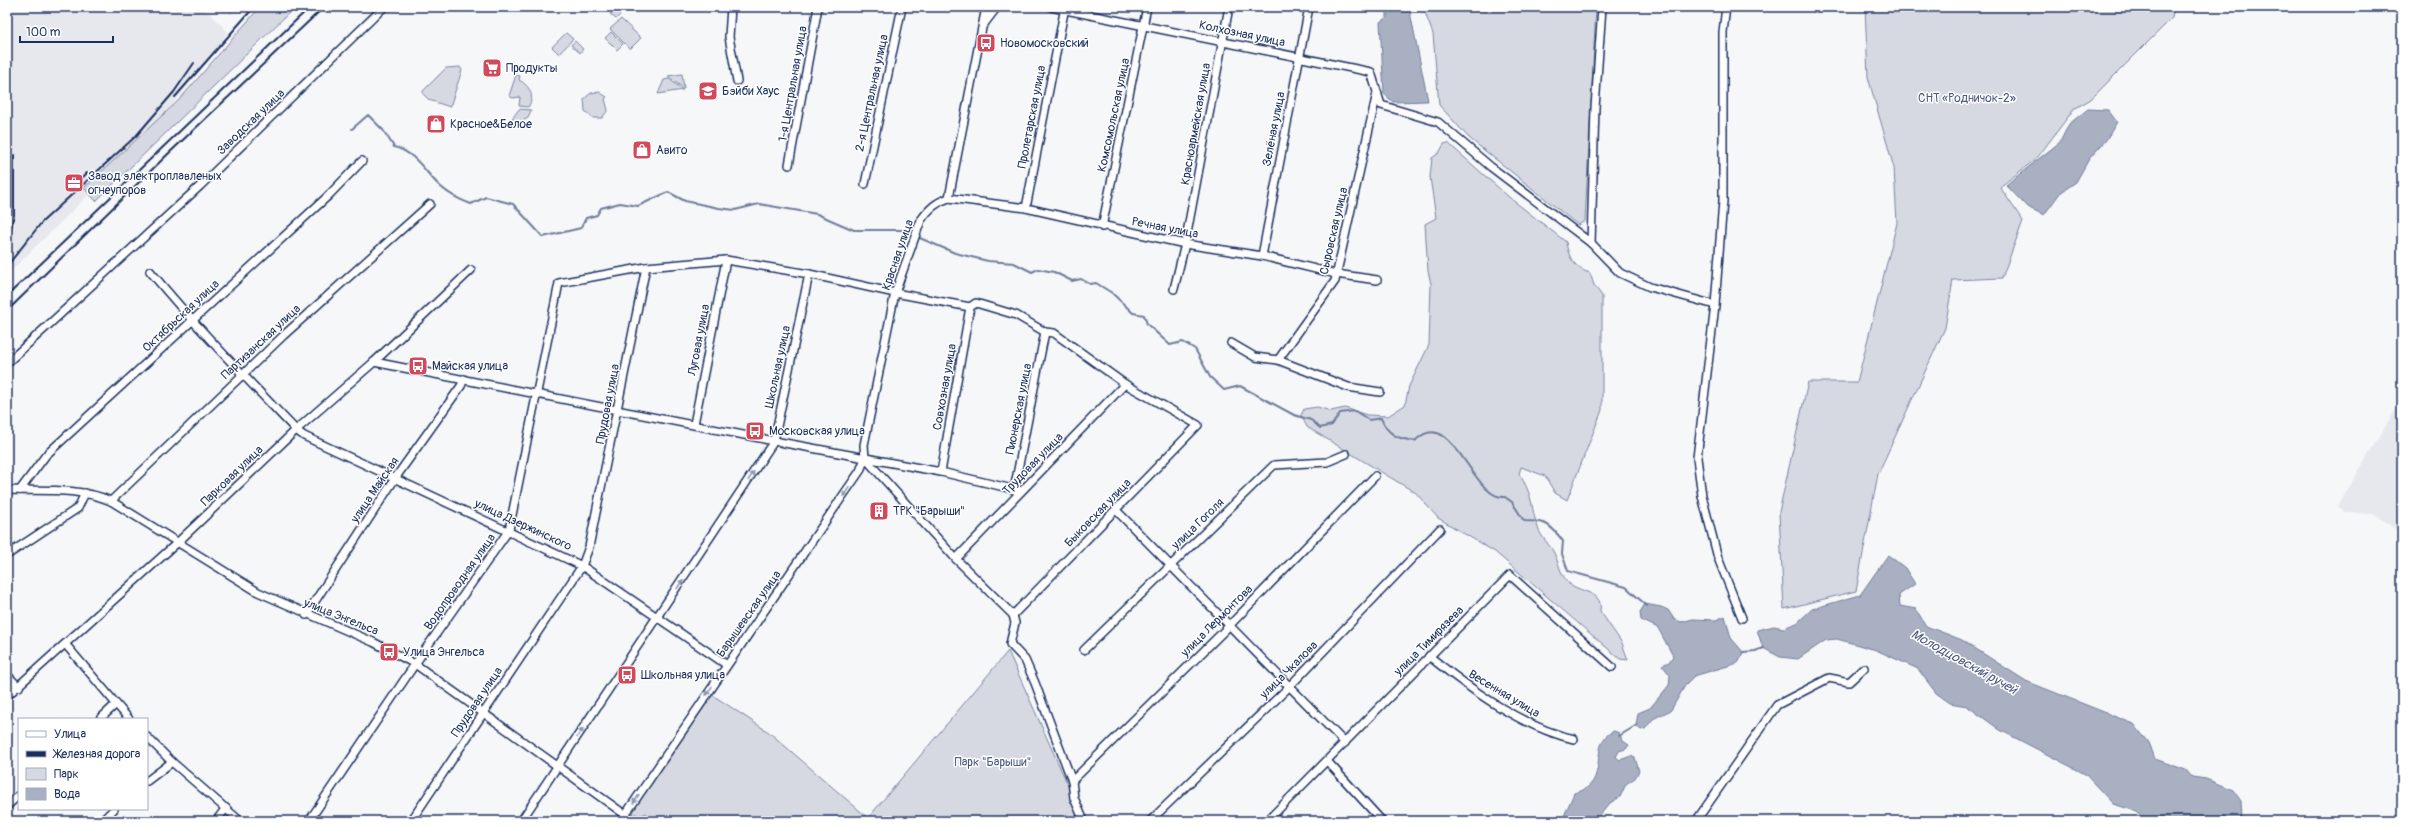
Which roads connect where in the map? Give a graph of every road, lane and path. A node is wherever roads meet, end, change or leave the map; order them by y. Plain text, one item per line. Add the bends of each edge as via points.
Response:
1 (384, 7) edge
2 (731, 7) edge
3 (818, 7) edge
4 (902, 7) edge
5 (986, 7) edge
6 (994, 7) edge
7 (997, 7) edge
8 (1051, 7) edge
9 (1147, 7) edge
10 (1229, 7) edge
11 (1308, 7) edge
12 (1602, 7) edge
13 (1726, 7) edge
14 (1065, 8) edge
15 (983, 26) junction
16 (1144, 26) junction
17 (1222, 41) junction
18 (1299, 57) junction
19 (737, 81) dead end
20 (1378, 91) junction
21 (362, 161) dead end
22 (789, 165) dead end
23 (865, 184) dead end
24 (949, 198) junction
25 (430, 204) dead end
26 (1026, 208) junction
27 (1102, 227) junction
28 (1591, 243) junction
29 (1185, 244) junction
30 (1262, 256) junction
31 (726, 260) junction
32 (646, 267) junction
33 (471, 270) dead end
34 (150, 271) dead end
35 (809, 274) junction
36 (1336, 274) junction
37 (1377, 280) dead end
38 (1174, 289) dead end
39 (895, 293) junction
40 (1715, 305) junction
41 (970, 307) junction
42 (192, 321) junction
43 (1045, 332) junction
44 (1231, 343) dead end
45 (1278, 360) junction
46 (374, 362) junction
47 (7, 363) edge
48 (241, 375) junction
49 (464, 379) junction
50 (1125, 384) junction
51 (1380, 392) dead end
52 (537, 394) junction
53 (618, 410) junction
54 (694, 424) junction
55 (296, 430) junction
56 (774, 441) junction
57 (1346, 454) dead end
58 (865, 458) junction
59 (941, 472) junction
60 (1375, 476) dead end
61 (396, 477) junction
62 (7, 490) edge
63 (20, 490) junction
64 (1017, 490) junction
65 (85, 493) junction
66 (111, 501) junction
67 (1116, 510) junction
68 (1440, 529) dead end
69 (509, 530) junction
70 (177, 543) junction
71 (7, 556) edge
72 (956, 558) junction
73 (1171, 565) junction
74 (582, 566) junction
75 (306, 615) junction
76 (1012, 615) junction
77 (658, 617) junction
78 (1742, 618) dead end
79 (1228, 627) junction
80 (66, 645) junction
81 (1084, 650) dead end
82 (1430, 656) junction
83 (415, 664) junction
84 (727, 665) junction
85 (1612, 667) dead end
86 (1864, 668) dead end
87 (7, 675) edge
88 (19, 687) junction
89 (1288, 687) junction
90 (7, 696) edge
91 (115, 705) junction
92 (483, 713) junction
93 (101, 718) edge
94 (128, 718) edge
95 (148, 738) edge
96 (1574, 740) dead end
97 (1345, 744) junction
98 (1327, 761) junction
99 (172, 762) junction
100 (558, 765) junction
101 (148, 780) edge
102 (1072, 781) junction
103 (18, 796) edge
104 (7, 806) edge
105 (226, 808) junction
106 (113, 810) edge
107 (625, 814) junction
108 (102, 821) edge
109 (216, 821) edge
110 (240, 821) edge
111 (309, 821) edge
112 (411, 821) edge
113 (521, 821) edge
114 (621, 821) edge
115 (634, 821) edge
116 (1084, 821) edge
117 (1150, 821) edge
118 (1267, 821) edge
119 (1382, 821) edge
120 (1696, 821) edge

1 - 47 street, Заводская улица via 200,186
2 - 19 street via 729,37
3 - 22 street, 1-я Центральная улица
4 - 23 street, 2-я Центральная улица
5 - 15 street
6 - 7 street
7 - 15 street
8 - 14 street, Колхозная улица
9 - 16 street, Комсомольская улица
10 - 17 street, Красноармейская улица
11 - 18 street, Зелёная улица
12 - 28 street via 1595,108
13 - 40 street via 1723,32 1723,202
14 - 16 street, Колхозная улица
14 - 26 street, Пролетарская улица
15 - 24 street
16 - 17 street, Колхозная улица
16 - 27 street, Комсомольская улица
17 - 18 street, Колхозная улица
17 - 29 street, Красноармейская улица
18 - 20 street, Колхозная улица via 1371,72
18 - 30 street, Зелёная улица
20 - 28 street, Колхозная улица via 1381,105 1438,122 1491,167
20 - 36 street, Сыровская улица
21 - 42 street, Октябрьская улица via 328,196
24 - 26 street, Речная улица
24 - 39 street, Красная улица via 933,205 927,211 918,228
25 - 48 street, Партизанская улица
26 - 27 street, Речная улица
27 - 29 street, Речная улица
28 - 40 street via 1620,273 1650,287
29 - 30 street, Речная улица
29 - 38 street, Красноармейская улица
30 - 36 street, Речная улица
31 - 32 street
31 - 35 street
31 - 54 street, Луговая улица
32 - 52 street, Водопроводная улица via 559,283
32 - 53 street, Прудовая улица
33 - 46 street, Парковая улица
34 - 42 street, улица Дзержинского
35 - 39 street
35 - 56 street, Школьная улица
36 - 37 street, Речная улица
36 - 45 street, Сыровская улица via 1335,281
39 - 41 street
39 - 58 street, Красная улица via 864,445
40 - 78 street via 1697,458 1702,496 1718,558
41 - 43 street via 976,303 1016,315
41 - 59 street, Совхозная улица
42 - 48 street, улица Дзержинского
42 - 63 street, Октябрьская улица via 46,455
43 - 50 street via 1054,333
43 - 64 street, Пионерская улица
44 - 45 street via 1255,358
45 - 51 street via 1348,387
46 - 49 street
46 - 55 street, Парковая улица
48 - 55 street, улица Дзержинского
48 - 66 street, Партизанская улица
49 - 52 street
49 - 61 street, улица Майская via 462,386
50 - 64 street, Трудовая улица
50 - 67 street, Быковская улица via 1198,425
52 - 53 street
52 - 69 street, Водопроводная улица
53 - 54 street
53 - 74 street, Прудовая улица via 589,547
54 - 56 street
55 - 61 street, улица Дзержинского via 304,436
55 - 70 street, Парковая улица
56 - 58 street
77 -> 56 street, Школьная улица
57 - 73 street, улица Гоголя via 1327,462 1274,465
58 - 59 street
58 - 72 street
58 -> 84 street, Барышевская улица via 860,471
59 - 64 street
60 - 79 street, улица Лермонтова
61 - 69 street, улица Дзержинского
61 - 75 street, улица Майская
62 - 63 street, улица Энгельса
63 - 65 street, улица Энгельса
64 - 72 street, Трудовая улица
65 - 66 street, улица Энгельса
65 - 71 street via 78,508
66 - 70 street, улица Энгельса
67 - 73 street
67 - 76 street, Быковская улица
68 - 89 street, улица Чкалова
69 - 74 street, улица Дзержинского
69 - 83 street, Водопроводная улица
70 - 75 street, улица Энгельса via 258,592
70 - 80 street, Парковая улица
72 - 76 street
73 - 79 street
73 - 81 street, улица Гоголя
74 - 77 street, улица Дзержинского
74 - 92 street, Прудовая улица
75 - 83 street, улица Энгельса via 373,642
76 - 102 street via 1015,623 1010,644 1025,660
77 - 84 street, улица Дзержинского
100 -> 77 street, Школьная улица
79 - 89 street
79 - 102 street, улица Лермонтова
80 - 88 street, Парковая улица
80 - 91 street
82 - 85 street, улица Тимирязева via 1510,576
82 - 96 street, Весенняя улица via 1470,689 1551,734
82 - 97 street, улица Тимирязева
83 - 92 street, улица Энгельса
83 - 111 street, Водопроводная улица
84 -> 107 street, Барышевская улица
86 - 120 street via 1849,682 1830,678 1777,705
87 - 88 street
88 - 90 street, Парковая улица
89 - 97 street
89 - 117 street, улица Чкалова
91 - 93 street
91 - 94 street
92 - 100 street, улица Энгельса
92 - 112 street, Прудовая улица
95 - 99 street
97 - 98 street, улица Тимирязева
98 - 118 street, улица Тимирязева
98 - 119 street
99 - 101 street
99 - 105 street
100 - 107 street, улица Энгельса
100 - 113 street, Школьная улица
102 - 116 street via 1074,798
103 - 104 street
105 - 109 street
105 - 110 street
106 - 108 street
107 - 114 street, Барышевская улица
107 - 115 street, улица Энгельса

